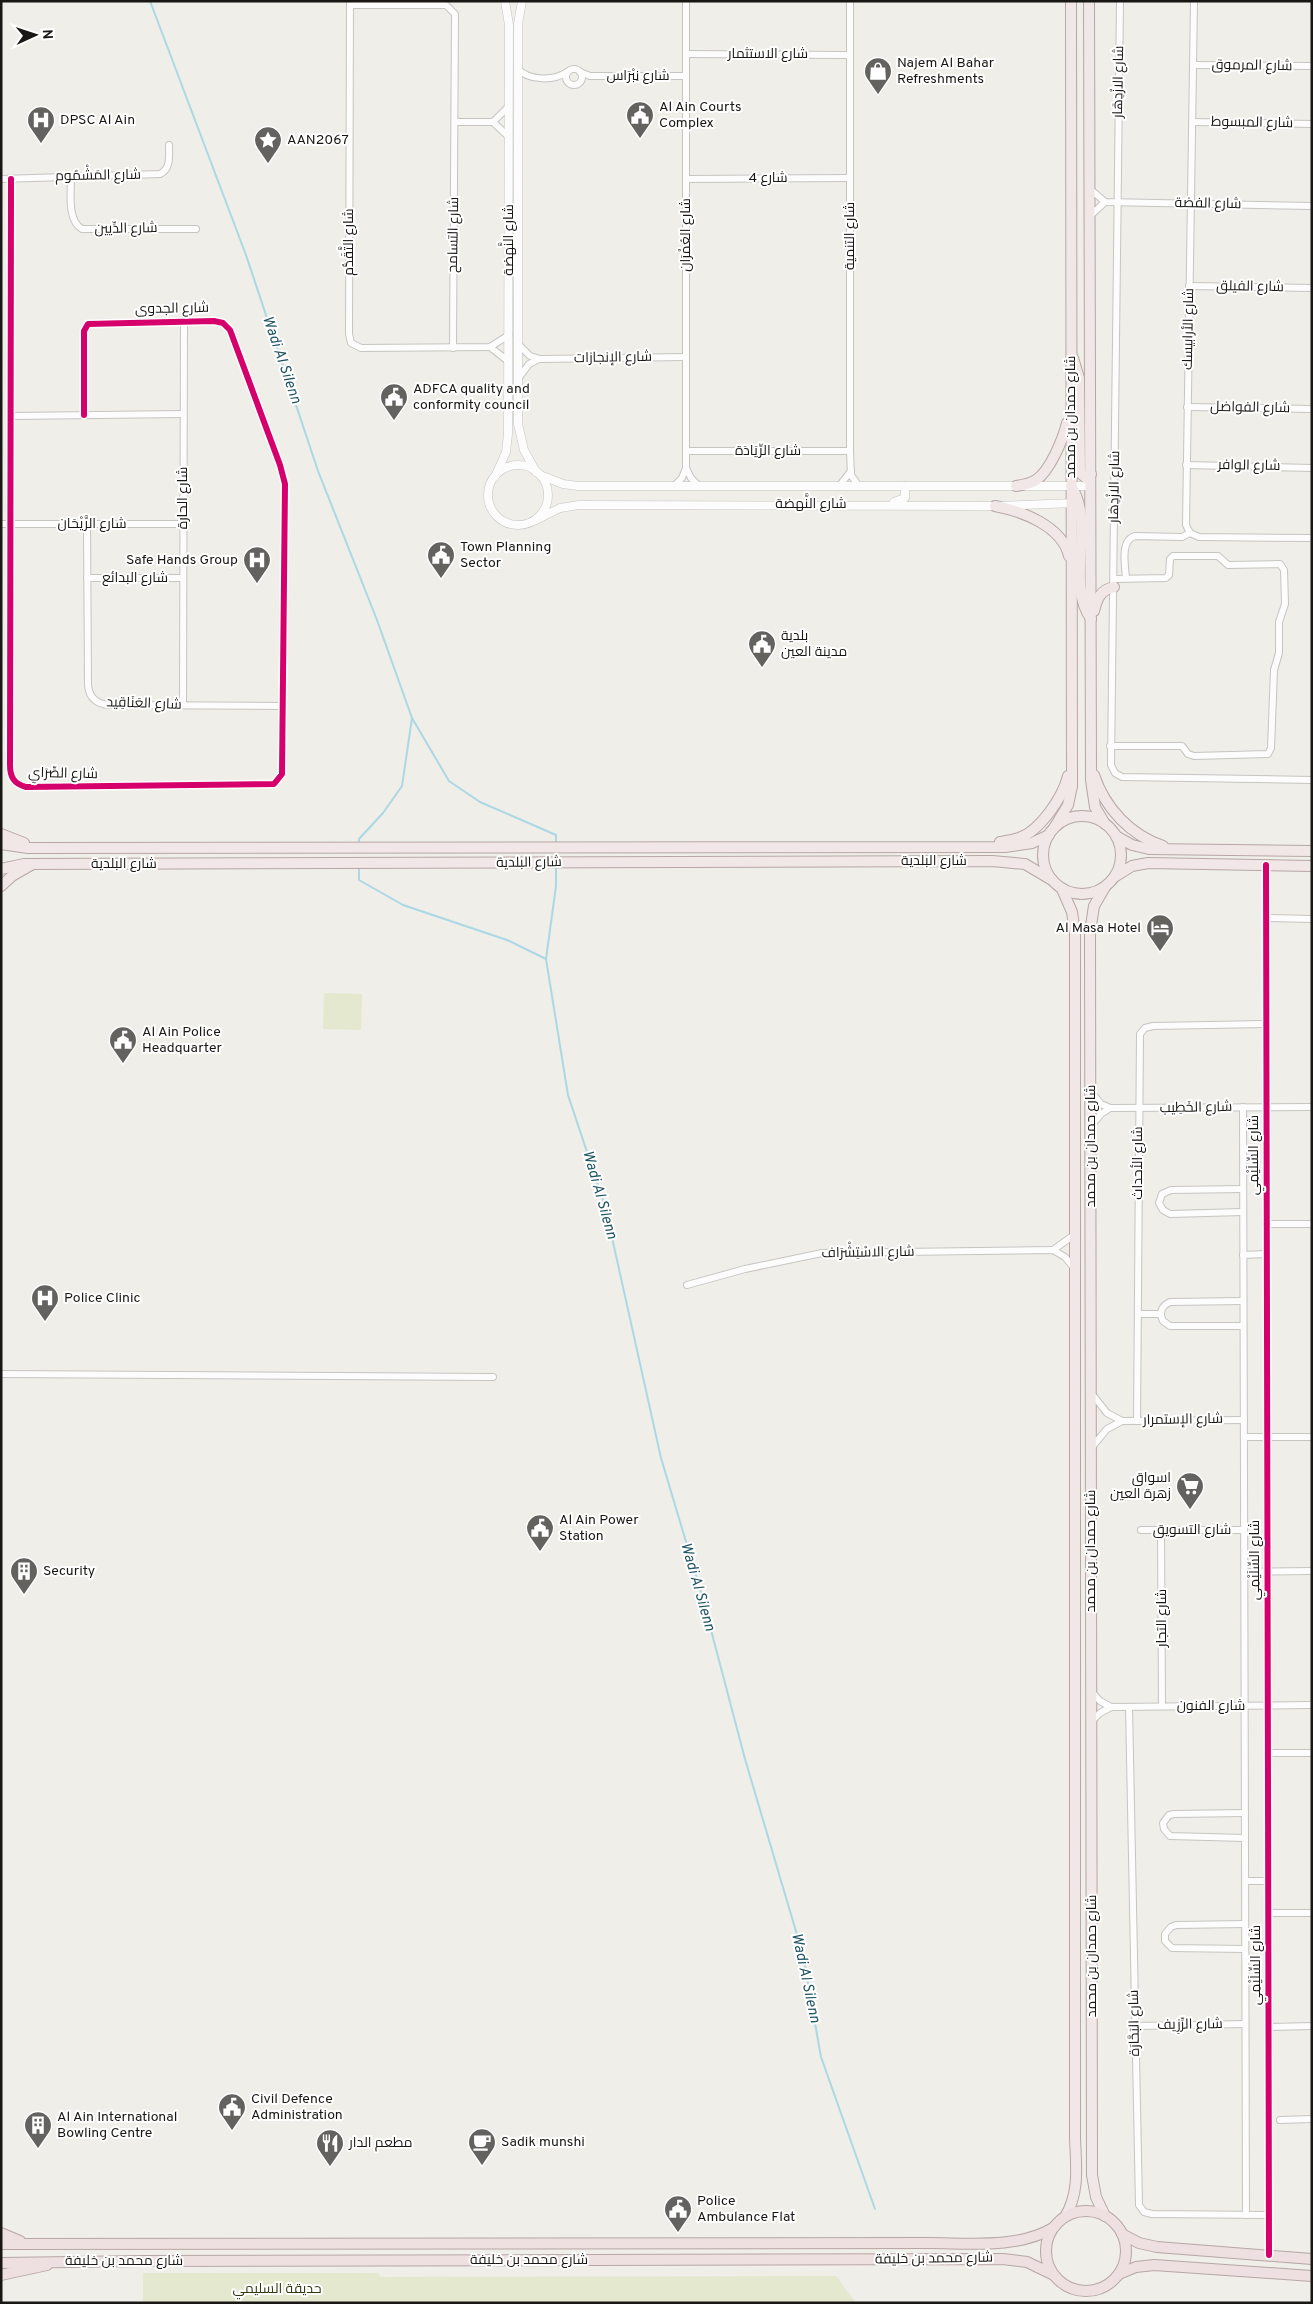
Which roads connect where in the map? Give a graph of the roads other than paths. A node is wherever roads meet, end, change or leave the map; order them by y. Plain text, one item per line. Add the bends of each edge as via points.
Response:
1 (505, 1) edge
2 (522, 1) edge
3 (686, 1) edge
4 (850, 1) edge
5 (1071, 1) edge
6 (1089, 1) edge
7 (1120, 1) edge
8 (1194, 1) edge
9 (350, 3) edge
10 (686, 54) junction
11 (850, 55) junction
12 (1193, 65) junction
13 (1312, 66) edge
14 (518, 69) junction
15 (567, 72) junction
16 (580, 72) junction
17 (590, 76) junction
18 (686, 76) junction
19 (529, 77) junction
20 (558, 77) junction
21 (580, 82) junction
22 (568, 83) junction
23 (518, 87) junction
24 (509, 106) junction
25 (456, 122) junction
26 (493, 122) junction
27 (1192, 122) junction
28 (1312, 124) edge
29 (509, 137) junction
30 (169, 144) dead end
31 (70, 177) junction
32 (11, 178) junction
33 (686, 178) junction
34 (850, 178) junction
35 (1, 179) edge
36 (1090, 189) junction
37 (1105, 202) junction
38 (1118, 202) junction
39 (1190, 204) junction
40 (1312, 206) edge
41 (1090, 216) junction
42 (196, 229) dead end
43 (1189, 286) junction
44 (1312, 288) edge
45 (184, 321) junction
46 (508, 335) junction
47 (518, 344) junction
48 (490, 347) junction
49 (453, 348) junction
50 (1072, 354) junction
51 (686, 357) junction
52 (540, 358) junction
53 (508, 361) junction
54 (518, 380) junction
55 (1187, 407) junction
56 (1312, 408) edge
57 (1070, 410) junction
58 (183, 414) junction
59 (84, 415) junction
60 (10, 416) junction
61 (686, 451) junction
62 (850, 451) junction
63 (1186, 465) junction
64 (686, 468) junction
65 (1312, 468) edge
66 (851, 471) junction
67 (538, 473) junction
68 (1091, 474) junction
69 (495, 477) junction
70 (840, 485) junction
71 (858, 485) junction
72 (674, 486) junction
73 (699, 486) junction
74 (905, 486) junction
75 (1016, 486) junction
76 (1071, 486) junction
77 (1091, 486) junction
78 (1076, 503) junction
79 (852, 504) junction
80 (1091, 504) junction
81 (995, 506) junction
82 (534, 521) junction
83 (1, 524) edge
84 (10, 524) junction
85 (88, 524) junction
86 (183, 524) junction
87 (285, 525) joint
88 (1190, 533) junction
89 (1312, 538) edge
90 (88, 578) junction
91 (183, 578) junction
92 (1126, 578) junction
93 (1071, 580) junction
94 (1114, 583) junction
95 (1091, 619) junction
96 (183, 705) junction
97 (283, 706) junction
98 (1110, 746) junction
99 (1072, 758) junction
100 (1092, 767) junction
101 (1312, 780) edge
102 (1105, 824) junction
103 (1052, 832) junction
104 (1, 834) edge
105 (1115, 836) junction
106 (1, 844) edge
107 (974, 846) junction
108 (40, 848) junction
109 (1174, 849) junction
110 (1312, 851) edge
111 (33, 864) junction
112 (1266, 865) junction
113 (1312, 866) edge
114 (1, 869) edge
115 (1115, 876) junction
116 (1052, 880) junction
117 (1, 886) edge
118 (1105, 887) junction
119 (1062, 889) junction
120 (1266, 918) junction
121 (1312, 918) edge
122 (1266, 1024) junction
123 (1091, 1091) junction
124 (1243, 1107) junction
125 (1266, 1107) junction
126 (1312, 1107) edge
127 (1110, 1108) junction
128 (1139, 1108) junction
129 (1091, 1128) junction
130 (1243, 1189) junction
131 (1243, 1212) junction
132 (1266, 1224) junction
133 (1312, 1224) edge
134 (1074, 1235) junction
135 (1053, 1250) junction
136 (1243, 1254) junction
137 (1266, 1254) junction
138 (1074, 1268) junction
139 (687, 1286) dead end
140 (1243, 1301) junction
141 (1138, 1314) junction
142 (1160, 1314) junction
143 (1243, 1326) junction
144 (1, 1374) edge
145 (493, 1377) dead end
146 (1091, 1393) junction
147 (1244, 1420) junction
148 (1122, 1421) junction
149 (1137, 1421) junction
150 (1244, 1437) junction
151 (1267, 1437) junction
152 (1312, 1437) edge
153 (1091, 1450) junction
154 (1141, 1530) dead end
155 (1162, 1530) junction
156 (1244, 1530) junction
157 (1267, 1571) junction
158 (1312, 1571) edge
159 (1244, 1572) junction
160 (1091, 1691) junction
161 (1312, 1705) edge
162 (1162, 1706) junction
163 (1244, 1706) junction
164 (1268, 1706) junction
165 (1111, 1707) junction
166 (1129, 1707) junction
167 (1091, 1722) junction
168 (1268, 1753) junction
169 (1312, 1753) edge
170 (1245, 1813) junction
171 (1245, 1838) junction
172 (1245, 1881) junction
173 (1268, 1881) junction
174 (1268, 1913) junction
175 (1312, 1913) edge
176 (1245, 1924) junction
177 (1245, 1949) junction
178 (1245, 2024) junction
179 (1135, 2026) junction
180 (1312, 2026) edge
181 (1268, 2027) junction
182 (1312, 2119) edge
183 (1280, 2120) dead end
184 (1246, 2215) junction
185 (1269, 2215) junction
186 (1105, 2216) junction
187 (1065, 2217) junction
188 (1053, 2228) junction
189 (1, 2233) edge
190 (1122, 2234) junction
191 (1, 2244) edge
192 (36, 2245) junction
193 (1269, 2255) junction
194 (1312, 2259) edge
195 (59, 2261) junction
196 (1, 2263) edge
197 (1, 2274) edge
198 (1119, 2274) junction
199 (1054, 2276) junction
200 (1312, 2276) edge

1 - 24 street, شارع النَّهضة via 509,24
2 - 14 street, شارع النَّهضة via 518,16
3 - 10 street, شارع العُمْرَان
4 - 11 street, شارع التنمية
5 - 50 main road, شارع حمدان بن محمد
6 - 36 main road, شارع حمدان بن محمد
7 - 38 street, شارع الازْدِهَار
8 - 12 street, شارع الأرابيسك
9 - 25 street, شارع التسامح via 442,4 453,9 456,18
9 - 49 street, شارع التَّقَدُّم via 349,338 354,346 361,348
10 - 11 street, شارع الاستثمار
10 - 18 street, شارع العُمْرَان
11 - 34 street, شارع التنمية
12 - 13 street, شارع المرموق
12 - 27 street, شارع الأرابيسك
14 - 19 street
14 - 23 street, شارع النَّهضة
15 - 16 street via 572,69
15 - 20 street
15 - 22 street
16 - 17 street, شارع نِبْرَاس
16 - 21 street
17 - 18 street, شارع نِبْرَاس
17 - 21 street, شارع نِبْرَاس
18 - 33 street, شارع العُمْرَان
19 - 20 street
19 - 23 street
20 - 22 street
21 - 22 street
23 - 47 street, شارع النَّهضة
24 - 26 street
24 - 29 street, شارع النَّهضة
25 - 26 street
25 - 49 street, شارع التسامح
26 - 29 street
27 - 28 street, شارع المبسوط
27 - 39 street, شارع الأرابيسك
29 - 46 street, شارع النَّهضة
30 - 31 street, شارع المَشْمُوم via 168,165 160,174
31 - 32 street, شارع المَشْمُوم
31 - 42 street, شارع الدِّيين via 72,218 82,229
32 - 35 street, شارع المَشْمُوم
32 - 60 street, شارع الصِّرَاي
33 - 34 street, شارع 4
33 - 51 street, شارع العُمْرَان
34 - 62 street, شارع التنمية
36 - 37 street
36 - 41 main road, شارع حمدان بن محمد
37 - 38 street, شارع الفضة
37 - 41 street
38 - 39 street, شارع الفضة
38 - 94 street, شارع الازْدِهَار
39 - 40 street, شارع الفضة
39 - 43 street, شارع الأرابيسك
41 - 68 main road, شارع حمدان بن محمد
43 - 44 street, شارع الفيلق
43 - 55 street, شارع الأرابيسك
45 - 58 street, شارع الحارة
45 - 59 street, شارع الجدوى via 88,324 84,331
45 - 87 street, شارع الجدوى via 220,322 230,330 282,472
46 - 48 street
46 - 53 street, شارع النَّهضة
47 - 52 street via 530,356
47 - 54 street, شارع النَّهضة
48 - 49 street, شارع التَّقَدُّم
48 - 53 street
50 - 57 main road, شارع حمدان بن محمد
50 - 68 main road via 1079,378 1080,473 1086,478
51 - 52 street, شارع الإنجازات
51 - 61 street, شارع العُمْرَان
52 - 54 street via 529,364
53 - 69 street, شارع النَّهضة via 508,443
54 - 67 street, شارع النَّهضة via 519,432 524,450
55 - 56 street, شارع الفواضل
55 - 63 street, شارع الأرابيسك
57 - 75 main road via 1062,440 1043,474 1032,482
57 - 76 main road, شارع حمدان بن محمد
58 - 59 street
58 - 86 street, شارع الحارة
59 - 60 street
60 - 84 street, شارع الصِّرَاي
61 - 62 street, شارع الرِّيَادَة
61 - 64 street, شارع العُمْرَان
62 - 66 street, شارع التنمية
63 - 65 street, شارع الوافر
63 - 88 street, شارع الأرابيسك via 1186,521
64 - 72 street
64 - 73 street
66 - 70 street
66 - 71 street, شارع التنمية
67 - 69 street via 519,466 502,470
67 - 72 street, شارع النَّهضة via 570,486
67 - 82 street via 544,482 547,499
68 - 77 main road, شارع حمدان بن محمد
69 - 82 street via 489,487 488,500 498,518 517,525
70 - 71 street, شارع النَّهضة
70 - 73 street, شارع النَّهضة
71 - 74 street, شارع النَّهضة
72 - 73 street, شارع النَّهضة
74 - 75 street, شارع النَّهضة
74 - 79 street via 906,495 899,502
75 - 76 street, شارع النَّهضة
76 - 77 street, شارع النَّهضة
76 - 78 main road, شارع حمدان بن محمد
77 - 80 main road, شارع حمدان بن محمد
78 - 80 street, شارع النَّهضة
78 - 81 street, شارع النَّهضة
78 - 93 main road, شارع حمدان بن محمد
78 - 95 main road via 1081,593
79 - 81 street, شارع النَّهضة
79 - 82 street, شارع النَّهضة via 579,504 560,508
80 - 95 main road, شارع حمدان بن محمد
81 - 93 main road via 1021,513 1057,534 1067,548
83 - 84 street, شارع الرَّيْحَان
84 - 85 street, شارع الرَّيْحَان
84 - 97 street, شارع الصِّرَاي via 10,770 20,785 272,785 282,774
85 - 86 street, شارع الرَّيْحَان
85 - 90 street, شارع العَنَاقِيد
86 - 91 street, شارع الحارة
87 - 97 street, شارع الصِّرَاي
88 - 89 street via 1199,538
88 - 92 street via 1182,537 1129,538 1125,544
90 - 91 street, شارع البدائع
90 - 96 street, شارع العَنَاقِيد via 88,685 92,698 105,705
91 - 96 street, شارع الحارة
92 - 94 street
92 - 98 street via 1166,578 1173,556 1218,556 1228,565 1280,564 1284,570 1285,604 1279,622 1279,653 1274,670 1271,748 1268,754 1194,756 1182,746
93 - 99 main road, شارع حمدان بن محمد
94 - 95 main road via 1100,595
94 - 98 street, شارع الازْدِهَار
95 - 100 main road, شارع حمدان بن محمد
96 - 97 street, شارع العَنَاقِيد
98 - 101 street, شارع الازْدِهَار via 1113,770 1122,777
99 - 103 main road, شارع حمدان بن محمد via 1071,796
99 - 107 main road via 1065,788 1036,826 1021,838
100 - 102 main road, شارع حمدان بن محمد via 1093,800
100 - 109 main road via 1100,792 1110,808 1138,834
102 - 103 main road via 1084,816 1068,820
102 - 105 main road
103 - 107 main road, شارع البلدية via 1032,843
103 - 116 main road via 1043,853
104 - 108 main road
105 - 109 main road via 1140,847
105 - 115 main road via 1120,860
106 - 108 main road, شارع البلدية
107 - 108 main road, شارع البلدية
109 - 110 main road
111 - 114 main road, شارع البلدية
111 - 116 main road, شارع البلدية via 1008,861 1026,864
111 - 117 main road
112 - 113 main road
112 - 115 main road via 1148,863 1132,866
112 - 120 street, شارع السِّلَيْمِي
115 - 118 main road
116 - 119 main road
118 - 119 main road via 1089,894
118 - 123 main road, شارع حمدان بن محمد via 1094,906 1090,924
119 - 134 main road, شارع حمدان بن محمد via 1072,912 1075,932
120 - 121 street
120 - 122 street, شارع السِّلَيْمِي
122 - 125 street, شارع السِّلَيْمِي
122 - 128 street, شارع الأحداث via 1145,1028 1139,1038
123 - 127 street via 1101,1104
123 - 129 main road, شارع حمدان بن محمد
124 - 125 street, شارع الخَطِيب
124 - 128 street, شارع الخَطِيب
124 - 130 street, شارع السِّلَيْمِي
125 - 126 street, شارع الخَطِيب
125 - 132 street, شارع السِّلَيْمِي
127 - 128 street, شارع الخَطِيب
127 - 129 street via 1097,1118
128 - 141 street, شارع الأحداث
129 - 146 main road, شارع حمدان بن محمد
130 - 131 street, شارع السِّلَيْمِي
130 - 131 street, شارع السِّلَيْمِي via 1170,1190 1162,1194 1159,1203 1170,1214
131 - 136 street, شارع السِّلَيْمِي
132 - 133 street
132 - 137 street, شارع السِّلَيْمِي
134 - 135 street
134 - 138 main road, شارع حمدان بن محمد
135 - 138 street via 1065,1256
135 - 139 street, شارع الاسْتِشْرَاف via 822,1253 745,1269
136 - 137 street
136 - 140 street, شارع السِّلَيْمِي
137 - 151 street, شارع السِّلَيْمِي
138 - 187 main road, شارع حمدان بن محمد via 1076,2176 1074,2198
140 - 142 street via 1170,1302
140 - 143 street, شارع السِّلَيْمِي
141 - 142 street
141 - 149 street, شارع الأحداث
142 - 143 street via 1163,1322 1170,1326
143 - 147 street, شارع السِّلَيْمِي
144 - 145 street
146 - 148 street, شارع الإستمرار via 1100,1407
146 - 153 main road, شارع حمدان بن محمد
147 - 149 street, شارع الإستمرار
147 - 150 street, شارع السِّلَيْمِي
148 - 149 street, شارع الإستمرار
148 - 153 street, شارع الإستمرار via 1107,1429
150 - 151 street
150 - 156 street, شارع السِّلَيْمِي
151 - 152 street
151 - 157 street, شارع السِّلَيْمِي
153 - 160 main road, شارع حمدان بن محمد
154 - 155 street, شارع التسويق
155 - 156 street, شارع التسويق
155 - 162 street, شارع التجار
156 - 159 street, شارع السِّلَيْمِي
157 - 158 street
157 - 159 street
157 - 164 street, شارع السِّلَيْمِي
159 - 163 street, شارع السِّلَيْمِي
160 - 165 street
160 - 167 main road, شارع حمدان بن محمد
161 - 164 street, شارع الفنون
162 - 163 street, شارع الفنون
162 - 166 street, شارع الفنون
163 - 164 street, شارع الفنون
163 - 170 street, شارع السِّلَيْمِي
164 - 168 street, شارع السِّلَيْمِي
165 - 166 street, شارع الفنون
165 - 167 street
166 - 179 street, شارع البَحَّارَة
167 - 186 main road, شارع حمدان بن محمد via 1092,2175 1096,2198
168 - 169 street
168 - 173 street, شارع السِّلَيْمِي
170 - 171 street, شارع السِّلَيْمِي
170 - 171 street via 1174,1814 1163,1823 1170,1836
171 - 172 street, شارع السِّلَيْمِي
172 - 173 street
172 - 176 street, شارع السِّلَيْمِي
173 - 174 street, شارع السِّلَيْمِي
174 - 175 street
174 - 181 street, شارع السِّلَيْمِي
176 - 177 street, شارع السِّلَيْمِي
176 - 177 street via 1176,1925 1165,1934 1165,1941 1172,1948
177 - 178 street, شارع السِّلَيْمِي
178 - 179 street, شارع الرِّزِيف
178 - 184 street, شارع السِّلَيْمِي
179 - 184 street, شارع البَحَّارَة via 1138,2201 1141,2209 1152,2214
180 - 181 street
181 - 185 street, شارع السِّلَيْمِي
182 - 183 street
184 - 185 street, شارع البَحَّارَة
185 - 193 street, شارع السِّلَيْمِي
186 - 187 highway via 1081,2211
186 - 190 highway
187 - 188 highway
188 - 192 highway, شارع محمد بن خليفة via 1015,2241 929,2244
188 - 199 highway via 1046,2252
189 - 192 highway
190 - 193 highway via 1139,2243 1157,2247
190 - 198 highway via 1126,2250
191 - 192 highway, شارع محمد بن خليفة
193 - 194 highway
195 - 196 highway, شارع محمد بن خليفة
195 - 197 highway
195 - 199 highway, شارع محمد بن خليفة via 1003,2259 1027,2262
198 - 199 highway via 1106,2286 1091,2291 1066,2287
198 - 200 highway via 1136,2267 1154,2265

